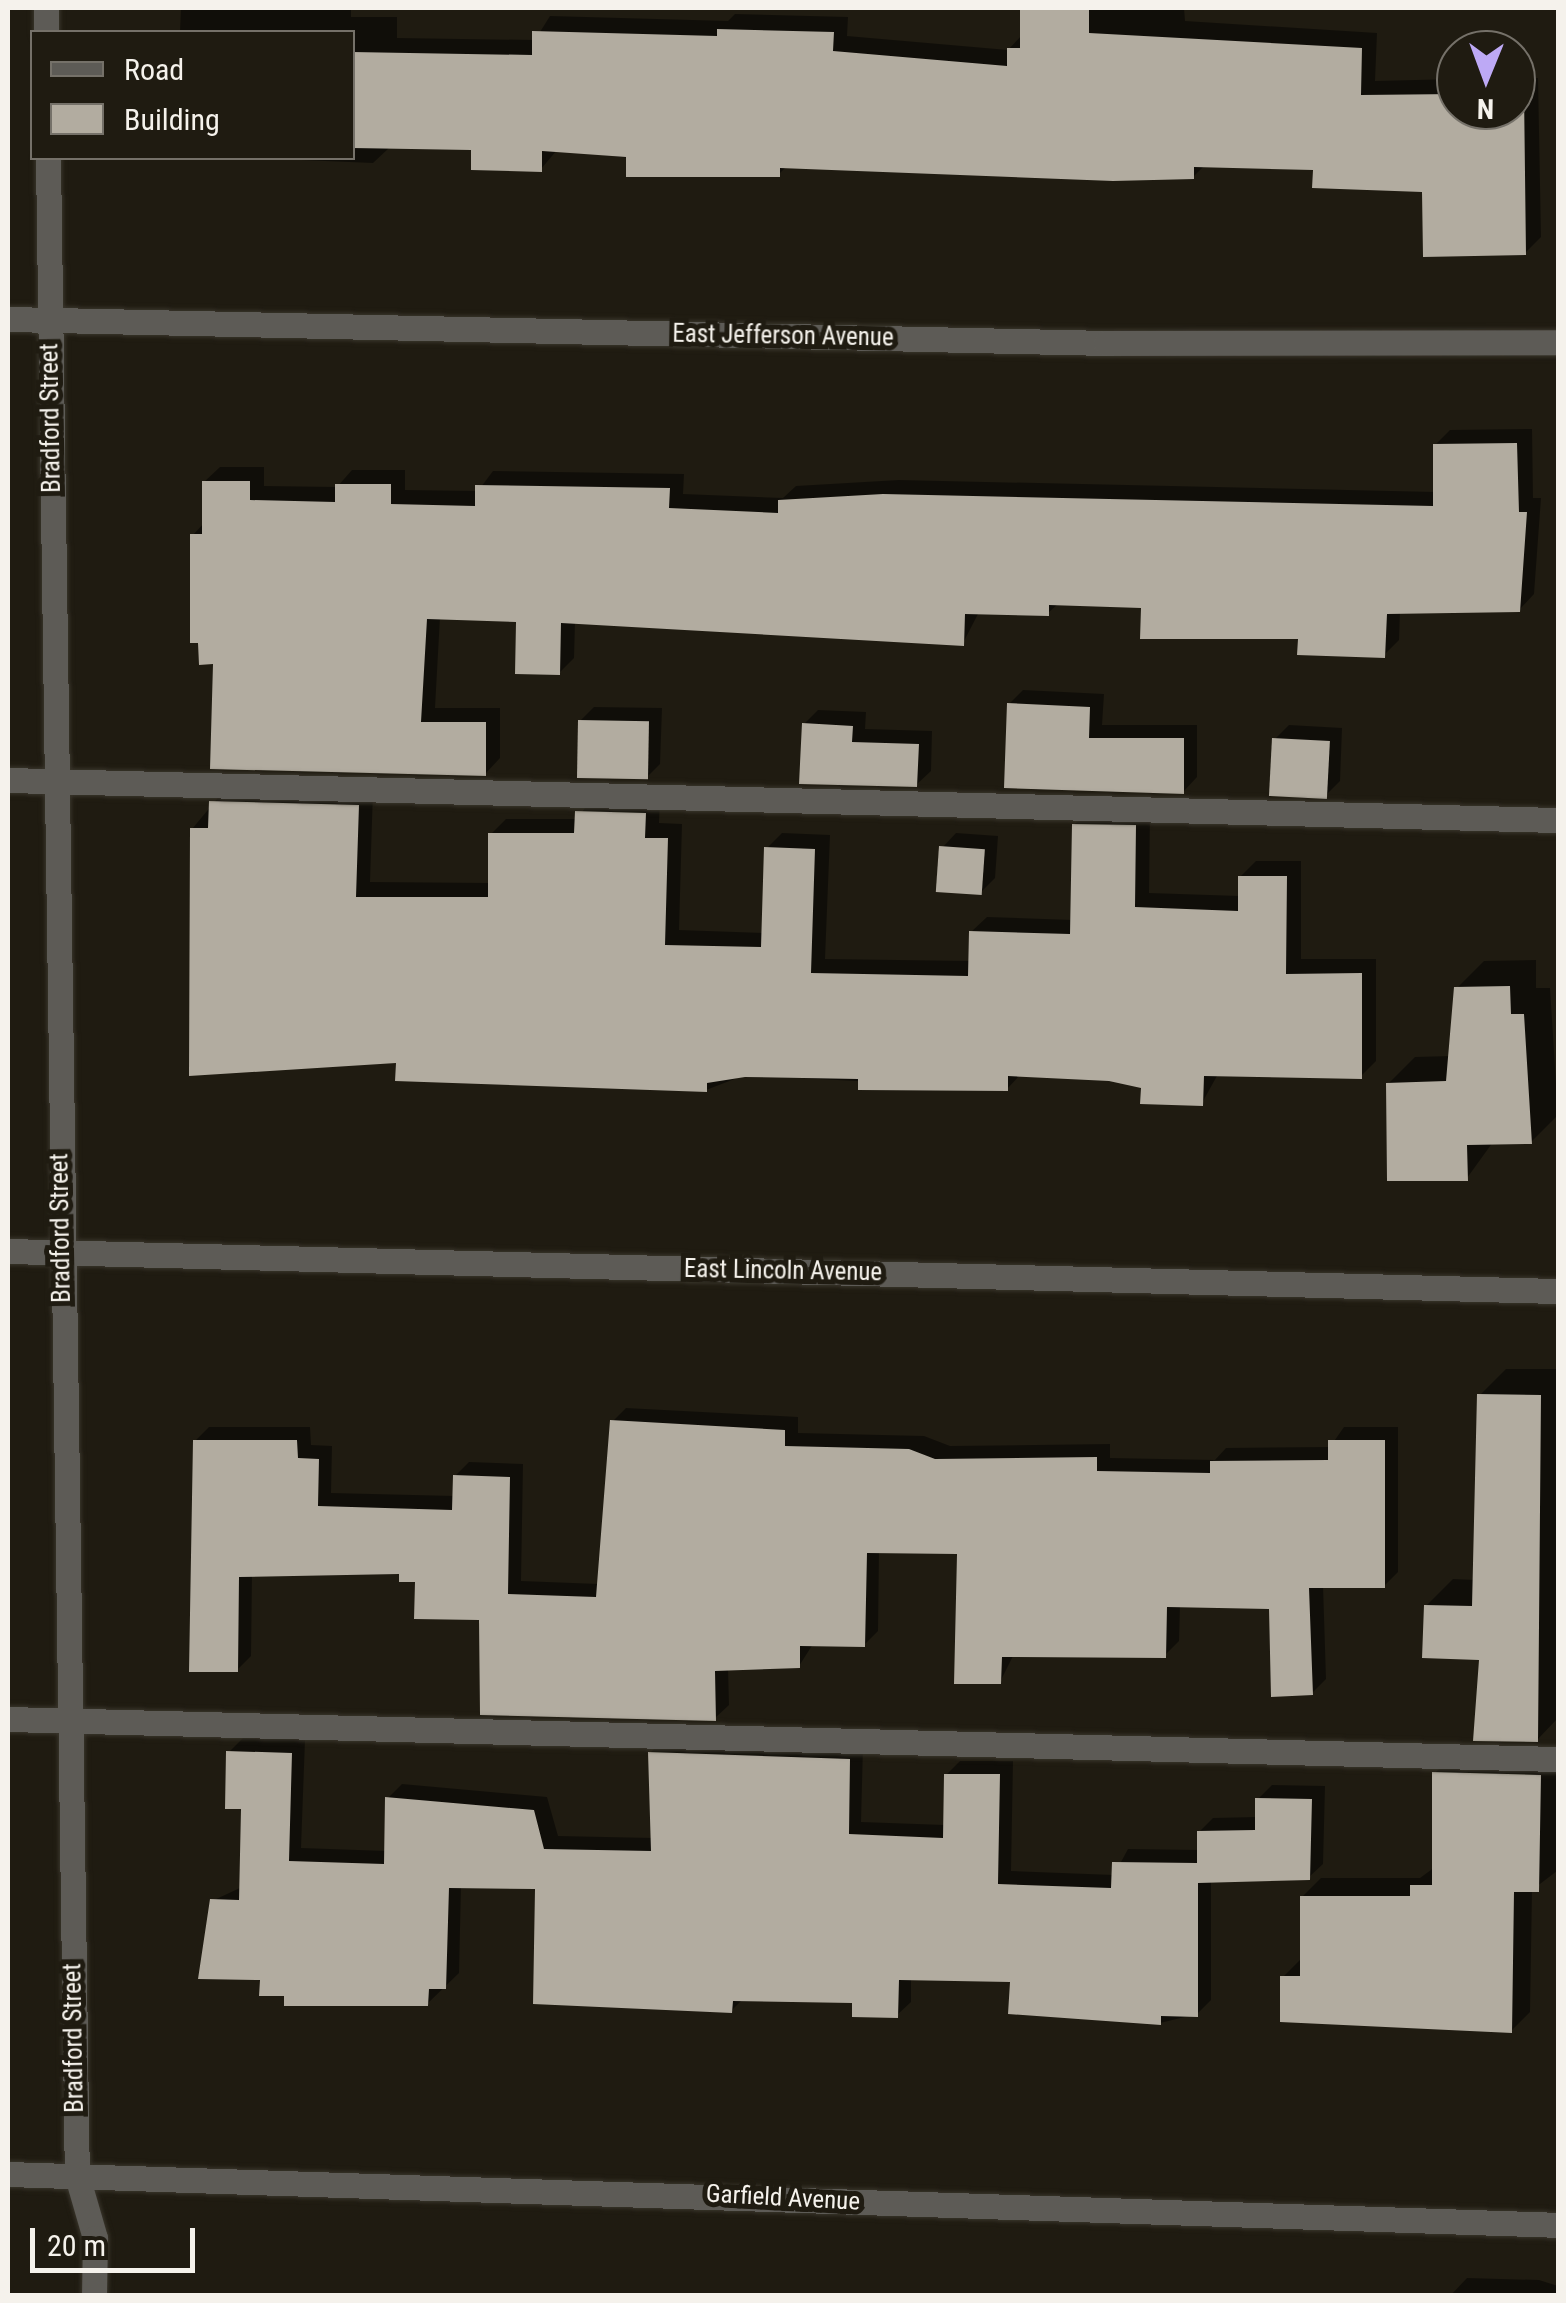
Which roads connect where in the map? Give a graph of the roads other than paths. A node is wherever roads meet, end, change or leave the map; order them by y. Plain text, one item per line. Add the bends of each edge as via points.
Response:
1 (48, 160) edge
2 (8, 318) edge
3 (50, 320) junction
4 (1558, 342) edge
5 (8, 780) edge
6 (55, 782) junction
7 (1558, 820) edge
8 (8, 1252) edge
9 (62, 1253) junction
10 (1558, 1290) edge
11 (8, 1718) edge
12 (69, 1720) junction
13 (1558, 1759) edge
14 (8, 2174) edge
15 (77, 2176) junction
16 (1558, 2224) edge
17 (94, 2296) edge

1 - 3 street, Bradford Street
2 - 3 street, East Jefferson Avenue
3 - 4 street, East Jefferson Avenue via 1106,343
3 - 6 street, Bradford Street
5 - 6 street
6 - 7 street
6 - 9 street, Bradford Street
8 - 9 street, East Lincoln Avenue
9 - 10 street, East Lincoln Avenue
9 - 12 street, Bradford Street
11 - 12 street
12 - 13 street
12 - 15 street, Bradford Street
14 - 15 street, Garfield Avenue
15 - 16 street, Garfield Avenue
15 - 17 street, Bradford Street via 96,2238

